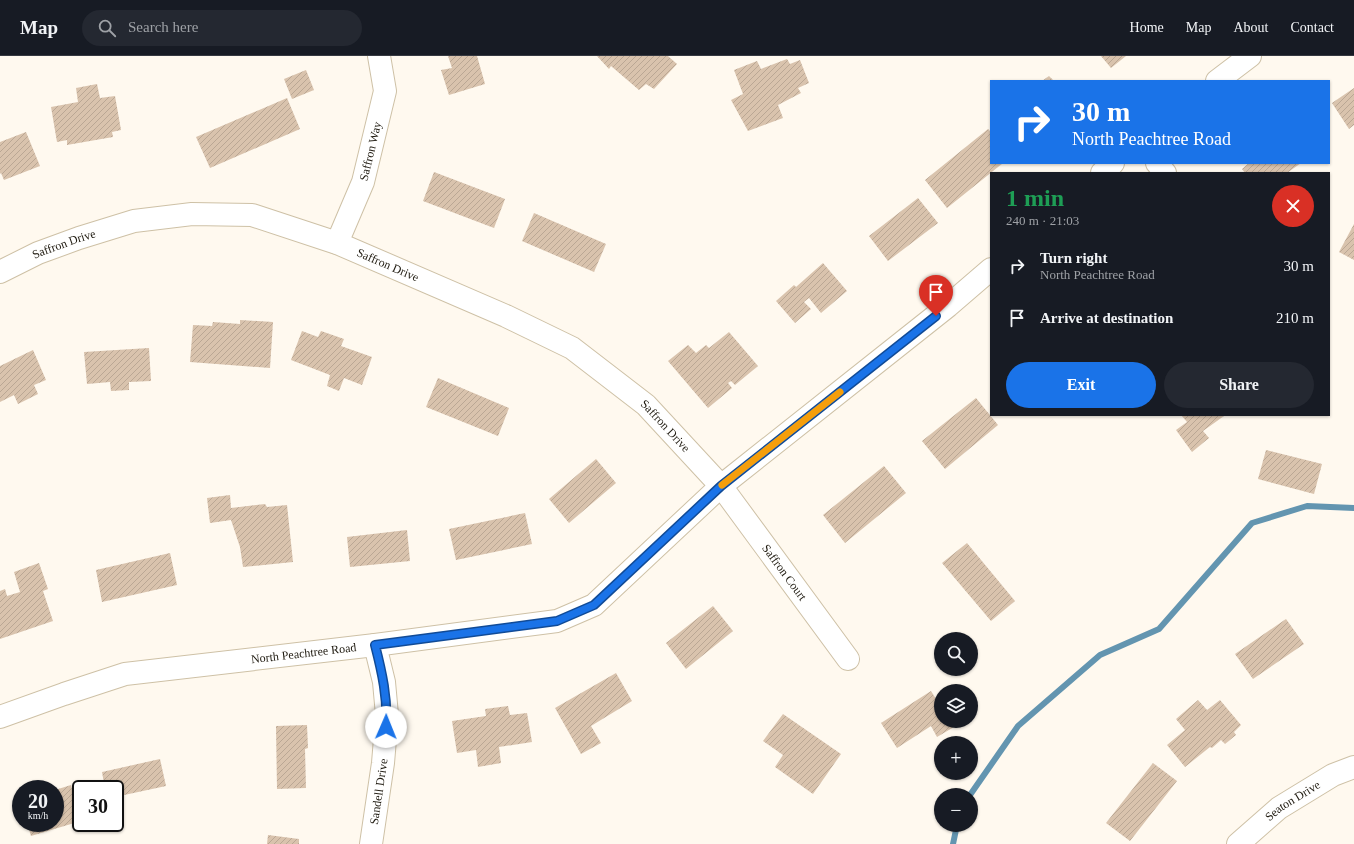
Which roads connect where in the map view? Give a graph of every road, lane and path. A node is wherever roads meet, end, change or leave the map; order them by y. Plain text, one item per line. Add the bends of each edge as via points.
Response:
1 (379, 56) edge
2 (1250, 56) edge
3 (1218, 80) edge
4 (1112, 164) edge
5 (1158, 164) edge
6 (1103, 172) edge
7 (1164, 172) edge
8 (337, 243) junction
9 (990, 270) edge
10 (0, 272) edge
11 (721, 486) junction
12 (375, 645) junction
13 (848, 659) dead end
14 (0, 717) edge
15 (1354, 767) edge
16 (371, 844) edge
17 (1238, 844) edge

1 - 8 street, Saffron Way via 385,91 363,182
2 - 3 street
4 - 6 street
5 - 7 street
8 - 10 street, Saffron Drive via 252,216 192,214 127,223 38,253
8 - 11 street, Saffron Drive via 506,316 572,348 646,405
9 - 11 street, North Peachtree Road
11 - 12 street, North Peachtree Road via 594,605 557,621
11 - 13 street, Saffron Court
12 - 14 street, North Peachtree Road via 125,674
12 - 16 street, Sandell Drive via 384,682 387,715 384,763
15 - 17 street, Seaton Drive via 1333,775 1278,808

